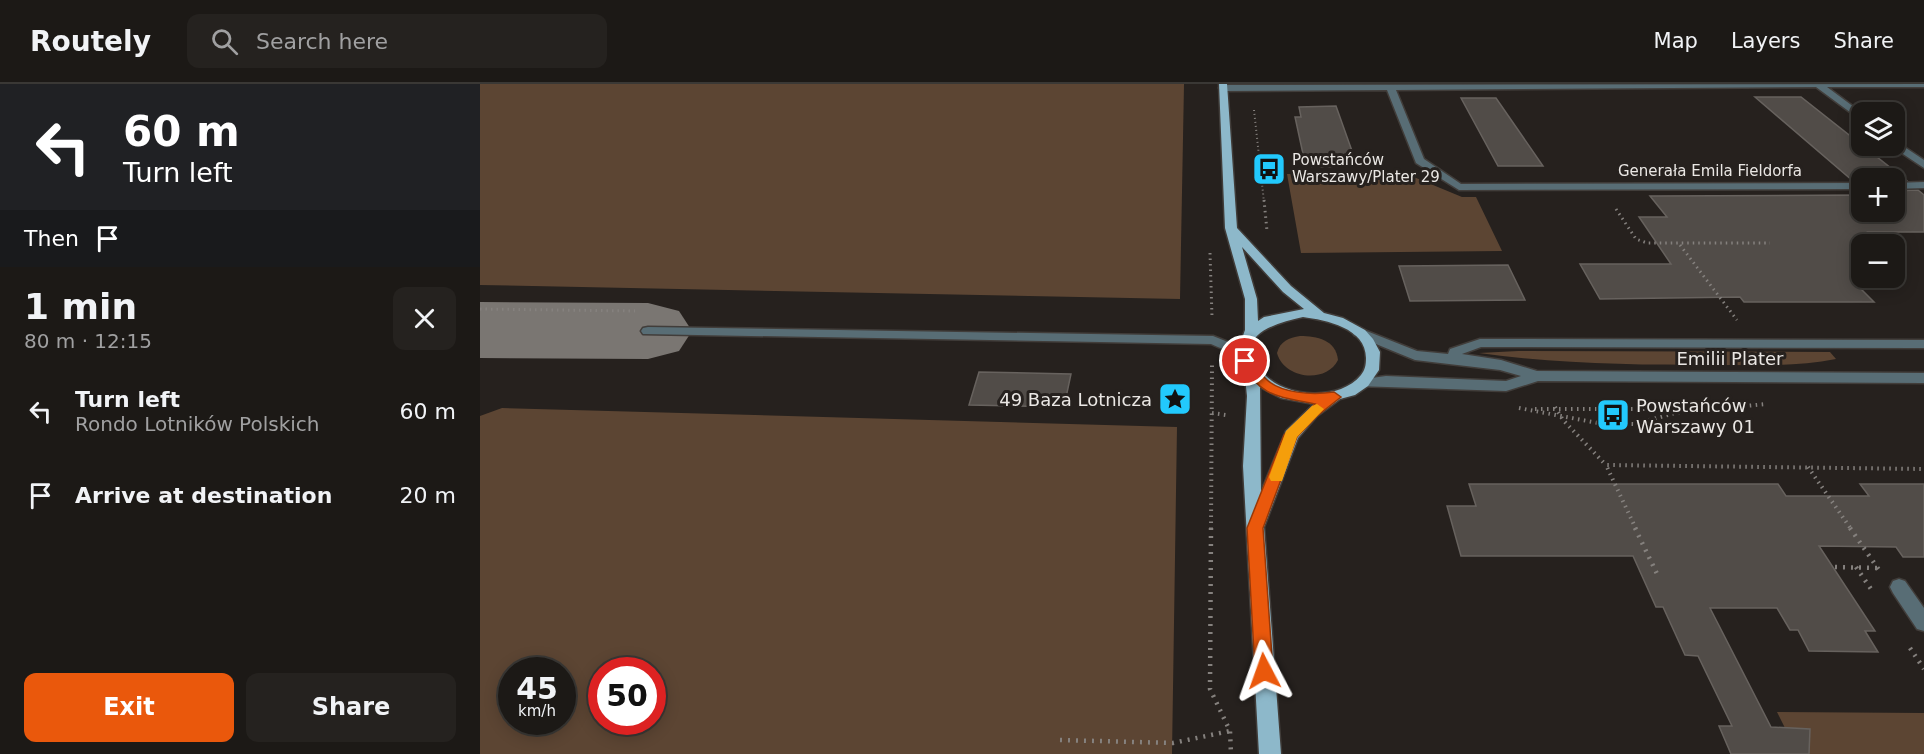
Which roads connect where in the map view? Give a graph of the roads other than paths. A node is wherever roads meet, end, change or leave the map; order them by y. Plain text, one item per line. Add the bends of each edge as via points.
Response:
1 (1924, 84) edge
2 (1818, 85) edge
3 (1223, 86) edge
4 (1391, 88) junction
5 (1851, 110) edge
6 (1905, 151) edge
7 (1924, 165) edge
8 (1924, 185) edge
9 (1851, 186) edge
10 (1905, 186) edge
11 (1232, 228) junction
12 (1319, 315) junction
13 (648, 331) dead end
14 (1252, 331) junction
15 (1359, 332) junction
16 (1924, 344) edge
17 (1243, 353) junction
18 (1455, 361) junction
19 (1250, 371) junction
20 (1537, 376) junction
21 (1924, 378) edge
22 (1362, 383) junction
23 (1334, 397) junction
24 (1255, 528) junction
25 (1899, 587) dead end
26 (1924, 623) edge
27 (1270, 754) edge

1 - 2 street
2 - 4 street
2 - 5 street
3 - 4 street
3 - 11 main road
4 - 9 street, Generała Emila Fieldorfa via 1420,161 1459,187
6 - 7 street
8 - 10 street
11 - 12 main road via 1287,289
11 - 14 main road via 1251,299
12 - 14 main road via 1282,316
12 - 15 main road via 1334,318
13 - 17 street via 1213,340
14 - 17 main road
15 - 18 street, Emilii Plater via 1415,355
15 - 22 main road via 1373,358 1373,367
16 - 18 street via 1480,343 1455,352
17 - 19 main road
18 - 20 street, Emilii Plater via 1501,365
19 - 23 main road via 1261,382 1286,394 1315,399
19 - 24 main road via 1254,396 1251,466
20 - 21 street, Emilii Plater
20 - 22 street, Emilii Plater via 1506,386
22 - 23 main road
23 - 24 main road via 1312,412 1291,435
24 - 27 main road
25 - 26 street

